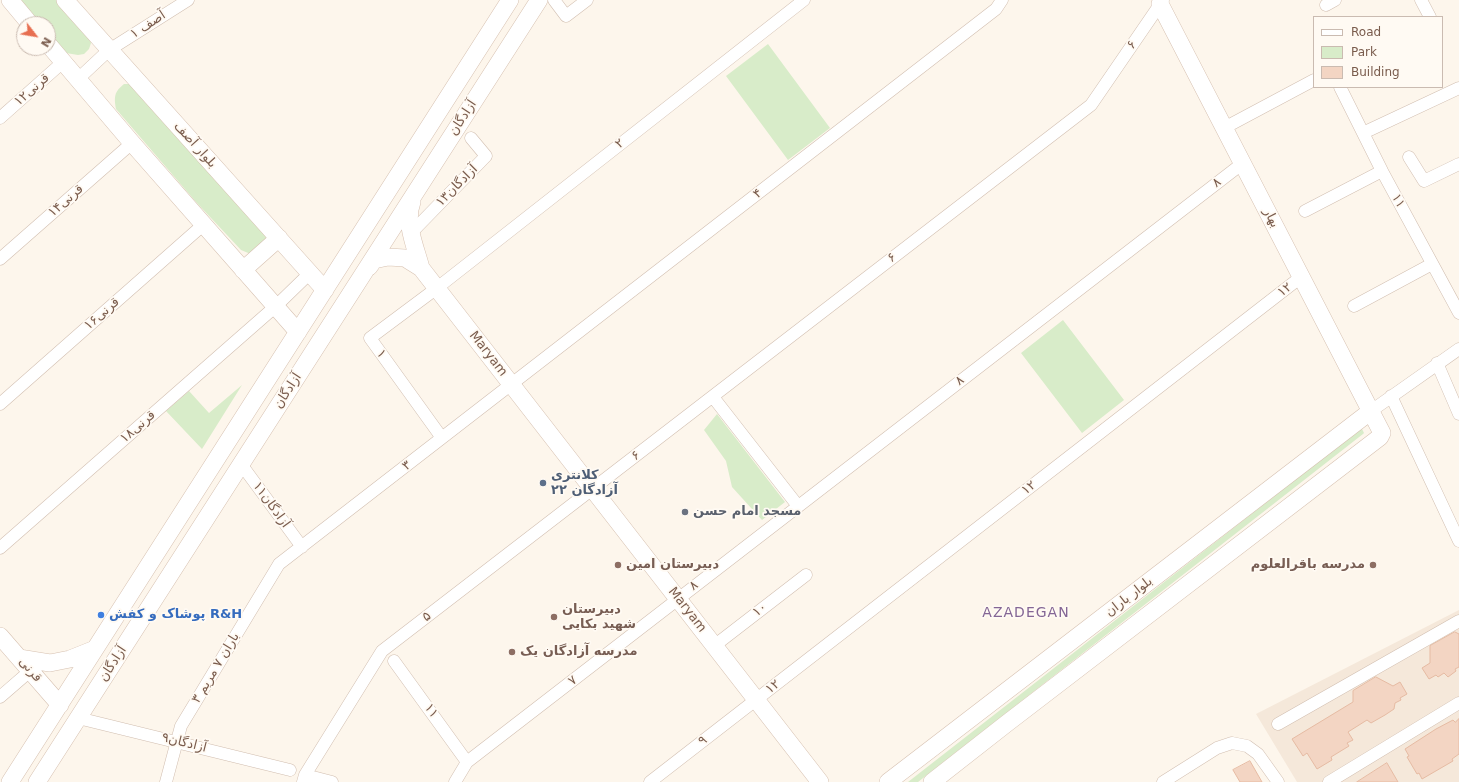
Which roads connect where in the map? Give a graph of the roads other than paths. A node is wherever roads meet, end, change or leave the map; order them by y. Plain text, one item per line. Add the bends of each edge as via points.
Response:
1 (10, 0) edge
2 (65, 0) edge
3 (188, 0) edge
4 (510, 0) edge
5 (539, 0) edge
6 (554, 0) edge
7 (587, 0) edge
8 (804, 0) edge
9 (1002, 0) edge
10 (1421, 0) edge
11 (1162, 2) edge
12 (23, 16) edge
13 (1429, 16) edge
14 (109, 50) junction
15 (56, 54) edge
16 (63, 62) junction
17 (78, 79) junction
18 (1313, 81) edge
19 (1340, 88) edge
20 (1459, 88) edge
21 (0, 118) edge
22 (1224, 128) junction
23 (1363, 133) junction
24 (471, 138) dead end
25 (132, 143) junction
26 (1409, 157) dead end
27 (1242, 163) junction
28 (1459, 164) edge
29 (1382, 171) junction
30 (416, 193) junction
31 (1305, 211) dead end
32 (204, 225) junction
33 (412, 232) junction
34 (279, 238) junction
35 (0, 259) edge
36 (1432, 264) junction
37 (421, 268) junction
38 (243, 270) junction
39 (365, 272) junction
40 (310, 273) junction
41 (1301, 277) junction
42 (437, 288) junction
43 (324, 290) junction
44 (276, 306) junction
45 (1354, 306) dead end
46 (1459, 313) edge
47 (298, 332) junction
48 (1459, 348) edge
49 (1437, 363) junction
50 (512, 384) junction
51 (1391, 396) junction
52 (713, 397) junction
53 (0, 404) edge
54 (1371, 411) junction
55 (1459, 414) edge
56 (1382, 433) joint
57 (442, 438) junction
58 (241, 464) junction
59 (593, 489) junction
60 (798, 506) junction
61 (1459, 542) edge
62 (302, 547) junction
63 (0, 548) edge
64 (806, 575) dead end
65 (678, 599) junction
66 (1459, 621) edge
67 (0, 636) edge
68 (714, 646) junction
69 (95, 649) junction
70 (19, 658) junction
71 (394, 661) dead end
72 (30, 671) junction
73 (0, 697) edge
74 (756, 699) junction
75 (991, 703) junction
76 (1459, 703) edge
77 (60, 705) junction
78 (78, 718) junction
79 (1006, 724) junction
80 (1278, 724) dead end
81 (177, 741) junction
82 (468, 762) junction
83 (290, 770) dead end
84 (304, 778) edge
85 (10, 782) edge
86 (37, 782) edge
87 (166, 782) edge
88 (332, 782) edge
89 (455, 782) edge
90 (650, 782) edge
91 (820, 782) edge
92 (888, 782) edge
93 (932, 782) edge
94 (1163, 782) edge
95 (1278, 782) edge
96 (1329, 782) edge

1 - 12 street
2 - 14 street, بلوار آصف
3 - 14 street, ۱ آصف
4 - 43 street, آزادگان
5 - 30 street, آزادگان
6 - 7 street via 566,16
8 - 42 street, ۲
9 - 50 street, ۴ via 996,9
10 - 13 street
11 - 22 street, بهار
11 - 52 street, ۶ via 1091,105
14 - 17 street, ۱ آصف
14 - 34 street, بلوار آصف
15 - 16 street
16 - 17 street
16 - 21 street, قرنی۱۲
17 - 25 street
18 - 22 street
19 - 23 street, ۱۱
20 - 23 street
22 - 27 street, بهار
23 - 29 street, ۱۱
24 - 33 street, آزادگان۱۳ via 486,156
25 - 32 street
25 - 35 street, قرنی۱۴
26 - 28 street via 1424,181
27 - 41 street, بهار
27 - 60 street, ۸
29 - 31 street
29 - 36 street, ۱۱
30 - 33 street via 410,207
30 - 39 street, آزادگان
32 - 38 street
32 - 53 street, قرنی۱۶
33 - 37 street
34 - 38 street
34 - 40 street, بلوار آصف
36 - 45 street
36 - 46 street, ۱۱
37 - 39 street via 405,258 388,257 374,260
37 - 42 street, Maryam
38 - 44 street
39 - 58 street, آزادگان
40 - 43 street, بلوار آصف
40 - 44 street, قرنی۱۸
41 - 54 street, بهار
41 - 74 street, ۱۲
42 - 50 street, Maryam
42 - 57 street, ۱ via 370,338
43 - 47 street, آزادگان
44 - 47 street
44 - 63 street, قرنی۱۸
47 - 69 street, آزادگان
48 - 49 street
49 - 51 street
49 - 55 street
50 - 57 street, ۳
50 - 59 street, Maryam
51 - 54 street
51 - 61 street
52 - 59 street, ۶
52 - 60 street
54 - 56 street, بهار
54 - 75 street, بلوار باران
56 - 79 street, بلوار باران
57 - 62 street, ۳
58 - 62 street, آزادگان۱۱
58 - 78 street, آزادگان
59 - 65 street, Maryam
59 - 84 street, ۵ via 382,651
60 - 65 street, ۸
62 - 81 street, باران ۷ مریم ۳ via 279,564 181,726
64 - 68 street, ۱۰
65 - 68 street, Maryam
65 - 82 street, ۷
66 - 80 street
67 - 70 street, قرنی
68 - 74 street, Maryam
69 - 70 street via 50,664
69 - 77 street, آزادگان
70 - 72 street, قرنی
71 - 82 street, ۱۱
72 - 73 street
72 - 77 street, قرنی
74 - 90 street, ۹
74 - 91 street, Maryam
75 - 79 street
75 - 92 street, بلوار باران
76 - 96 street
77 - 85 street, آزادگان
78 - 81 street, آزادگان۹
78 - 86 street, آزادگان
79 - 93 street, بلوار باران
81 - 83 street, آزادگان۹
81 - 87 street, باران ۷ مریم ۳
82 - 89 street
84 - 88 street
94 - 95 street via 1217,748 1232,743 1247,746 1258,754

